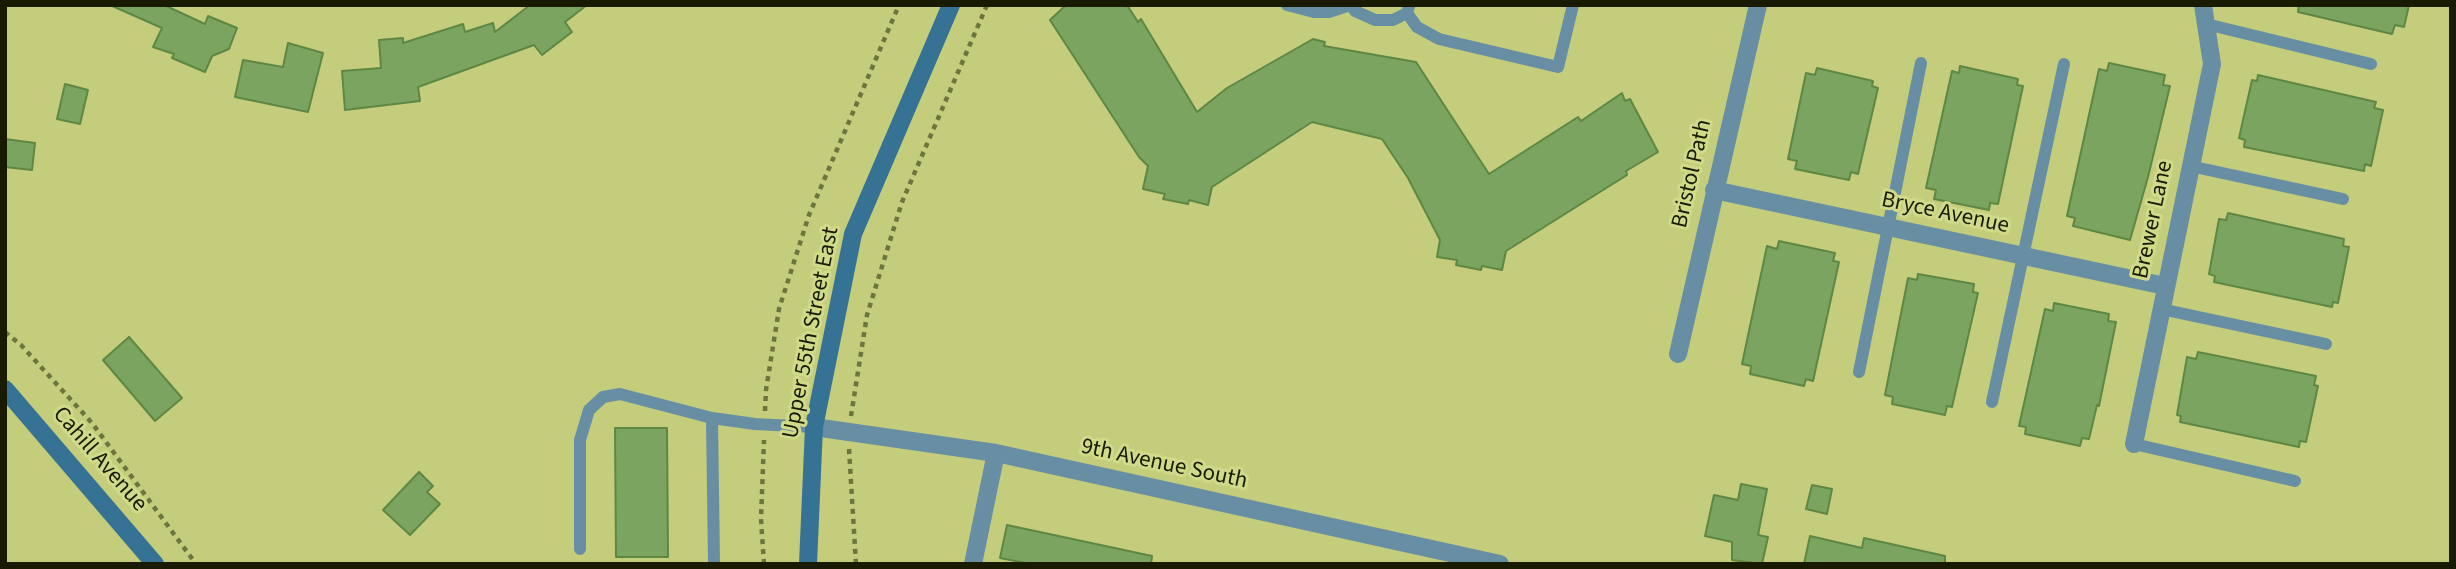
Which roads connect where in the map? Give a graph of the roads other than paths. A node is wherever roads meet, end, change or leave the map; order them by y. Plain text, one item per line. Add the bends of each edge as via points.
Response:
1 (951, 5) edge
2 (1287, 5) edge
3 (1351, 5) edge
4 (1573, 5) edge
5 (1758, 5) edge
6 (2203, 5) edge
7 (1408, 9) edge
8 (2206, 24) junction
9 (1921, 63) dead end
10 (2064, 64) dead end
11 (2371, 64) dead end
12 (2190, 166) junction
13 (1714, 190) junction
14 (2343, 199) dead end
15 (1887, 227) junction
16 (2024, 256) junction
17 (2165, 286) junction
18 (2161, 309) junction
19 (2326, 344) dead end
20 (1678, 354) dead end
21 (1859, 372) dead end
22 (5, 389) edge
23 (1992, 402) dead end
24 (712, 418) junction
25 (814, 427) junction
26 (2134, 444) joint
27 (996, 453) junction
28 (2295, 481) dead end
29 (580, 550) dead end
30 (715, 563) edge
31 (155, 564) edge
32 (808, 564) edge
33 (973, 564) edge
34 (1500, 564) edge

1 - 25 street, Upper 55th Street East via 853,234
2 - 3 lane via 1329,12
3 - 7 lane via 1375,20 1393,20
4 - 7 lane via 1558,67 1439,38 1416,27
5 - 13 street, Bristol Path
6 - 8 street, Brewer Lane
8 - 11 lane
8 - 12 street, Brewer Lane via 2212,64
9 - 15 lane
10 - 16 lane
12 - 14 lane
12 - 17 street, Brewer Lane
13 - 15 street, Bryce Avenue
13 - 20 street, Bristol Path
15 - 16 street, Bryce Avenue
15 - 21 lane
16 - 17 street, Bryce Avenue
16 - 23 lane
17 - 18 street, Brewer Lane
18 - 19 lane
18 - 26 street, Brewer Lane
22 - 31 street, Cahill Avenue
24 - 25 lane
24 - 29 lane via 620,394 603,397 589,410 580,440
24 - 30 lane
25 - 27 street, 9th Avenue South
25 - 32 street, Upper 55th Street East
26 - 28 lane
27 - 33 street
27 - 34 street, 9th Avenue South

